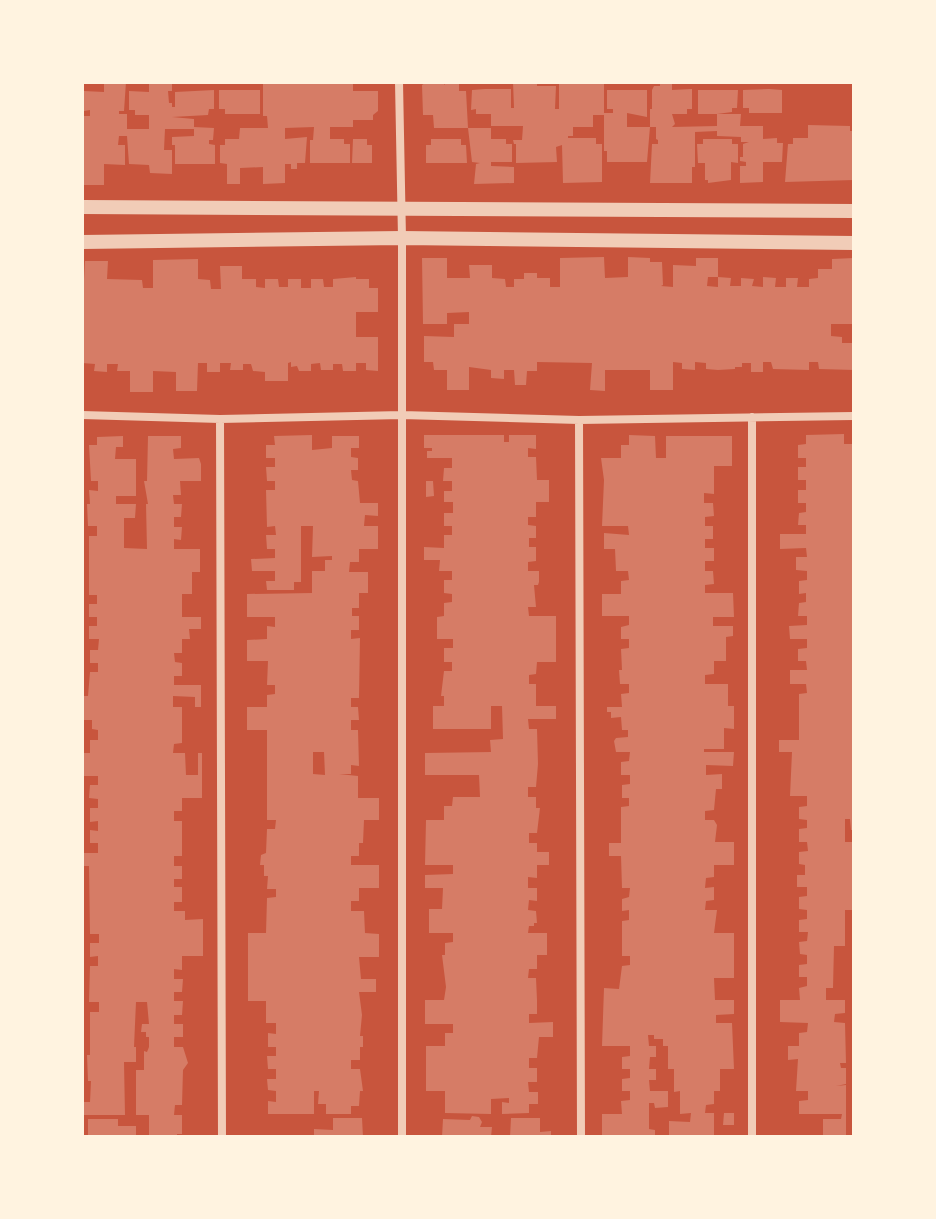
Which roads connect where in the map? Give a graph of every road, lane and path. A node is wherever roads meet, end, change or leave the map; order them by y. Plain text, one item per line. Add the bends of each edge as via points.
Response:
1 (399, 82) edge
2 (82, 207) edge
3 (401, 207) junction
4 (854, 211) edge
5 (402, 238) junction
6 (82, 242) edge
7 (854, 243) edge
8 (82, 415) edge
9 (402, 415) junction
10 (854, 416) edge
11 (752, 417) junction
12 (220, 419) junction
13 (579, 420) junction
14 (222, 1137) edge
15 (402, 1137) edge
16 (581, 1137) edge
17 (752, 1137) edge

1 - 3 street
2 - 3 street
3 - 4 street
3 - 5 street
5 - 6 street
5 - 7 street
5 - 9 street
8 - 12 street
9 - 12 street
9 - 13 street
9 - 15 street
10 - 11 street
11 - 13 street
11 - 17 street
12 - 14 street
13 - 16 street

